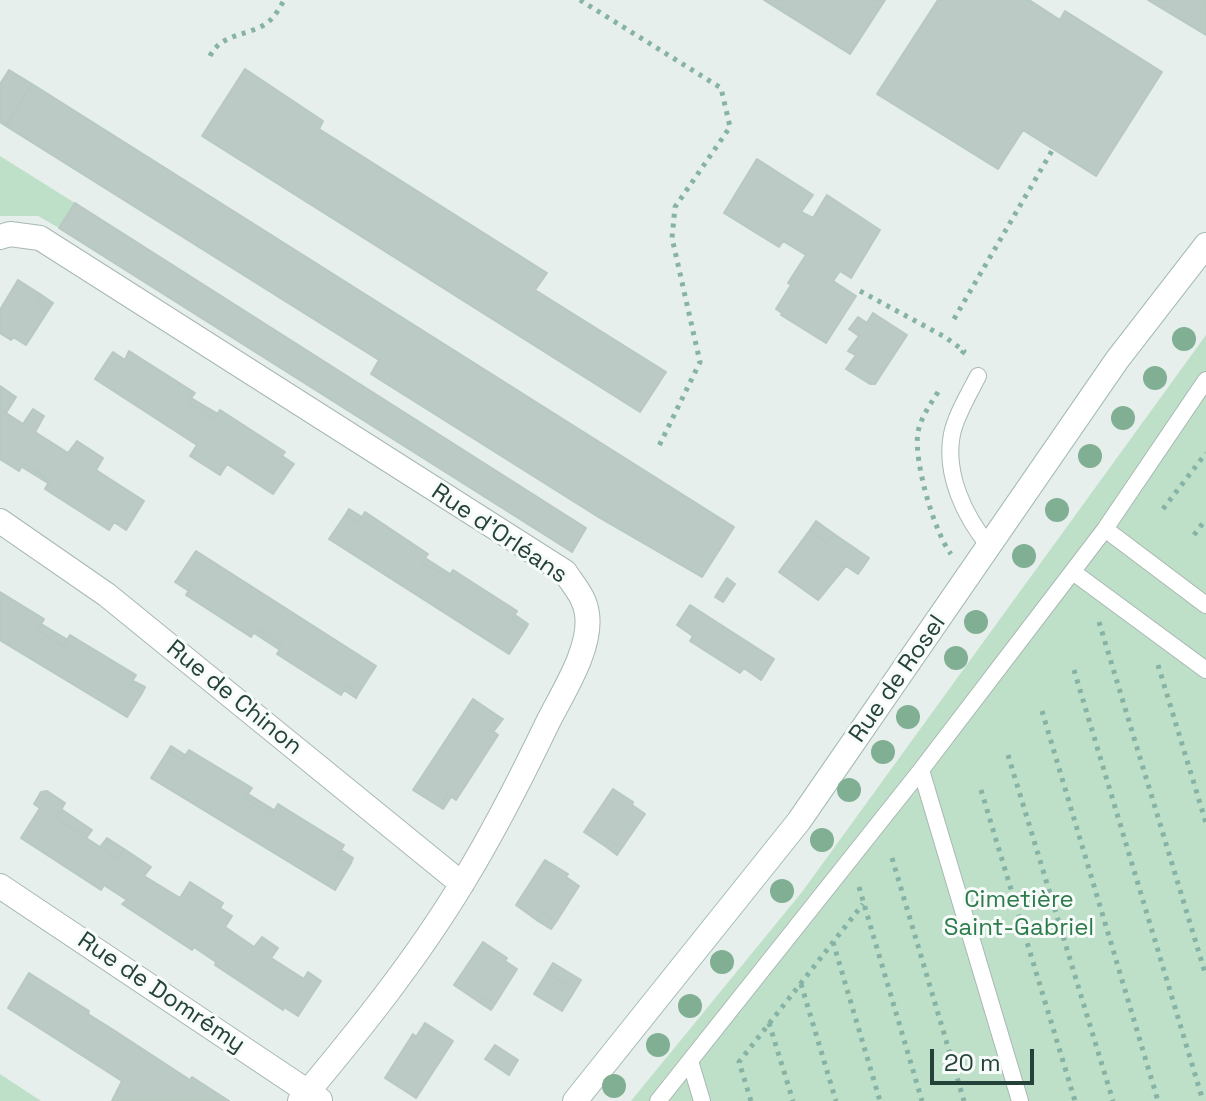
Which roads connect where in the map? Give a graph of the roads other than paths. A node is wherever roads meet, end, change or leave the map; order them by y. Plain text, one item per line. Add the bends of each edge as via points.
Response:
1 (0, 237) edge
2 (1206, 245) edge
3 (978, 376) dead end
4 (1206, 380) edge
5 (0, 521) edge
6 (1105, 529) junction
7 (989, 546) junction
8 (1073, 572) junction
9 (1206, 605) edge
10 (1206, 670) edge
11 (921, 770) junction
12 (462, 884) junction
13 (0, 886) edge
14 (690, 1061) junction
15 (310, 1098) edge
16 (575, 1101) edge
17 (658, 1101) edge
18 (702, 1101) edge
19 (1020, 1101) edge

1 - 12 street, Rue d'Orléans via 40,238 565,572 588,616 577,665
2 - 7 street, Rue de Rosel via 1117,360
3 - 7 lane via 952,434 951,460 966,513
4 - 6 lane
5 - 12 street, Rue de Chinon via 107,595
6 - 8 lane
6 - 9 lane
7 - 16 street, Rue de Rosel via 799,821
8 - 10 lane
8 - 11 lane
11 - 14 lane
11 - 19 lane
12 - 15 street, Rue d'Orléans
13 - 15 street, Rue de Domrémy
14 - 17 lane
14 - 18 lane

